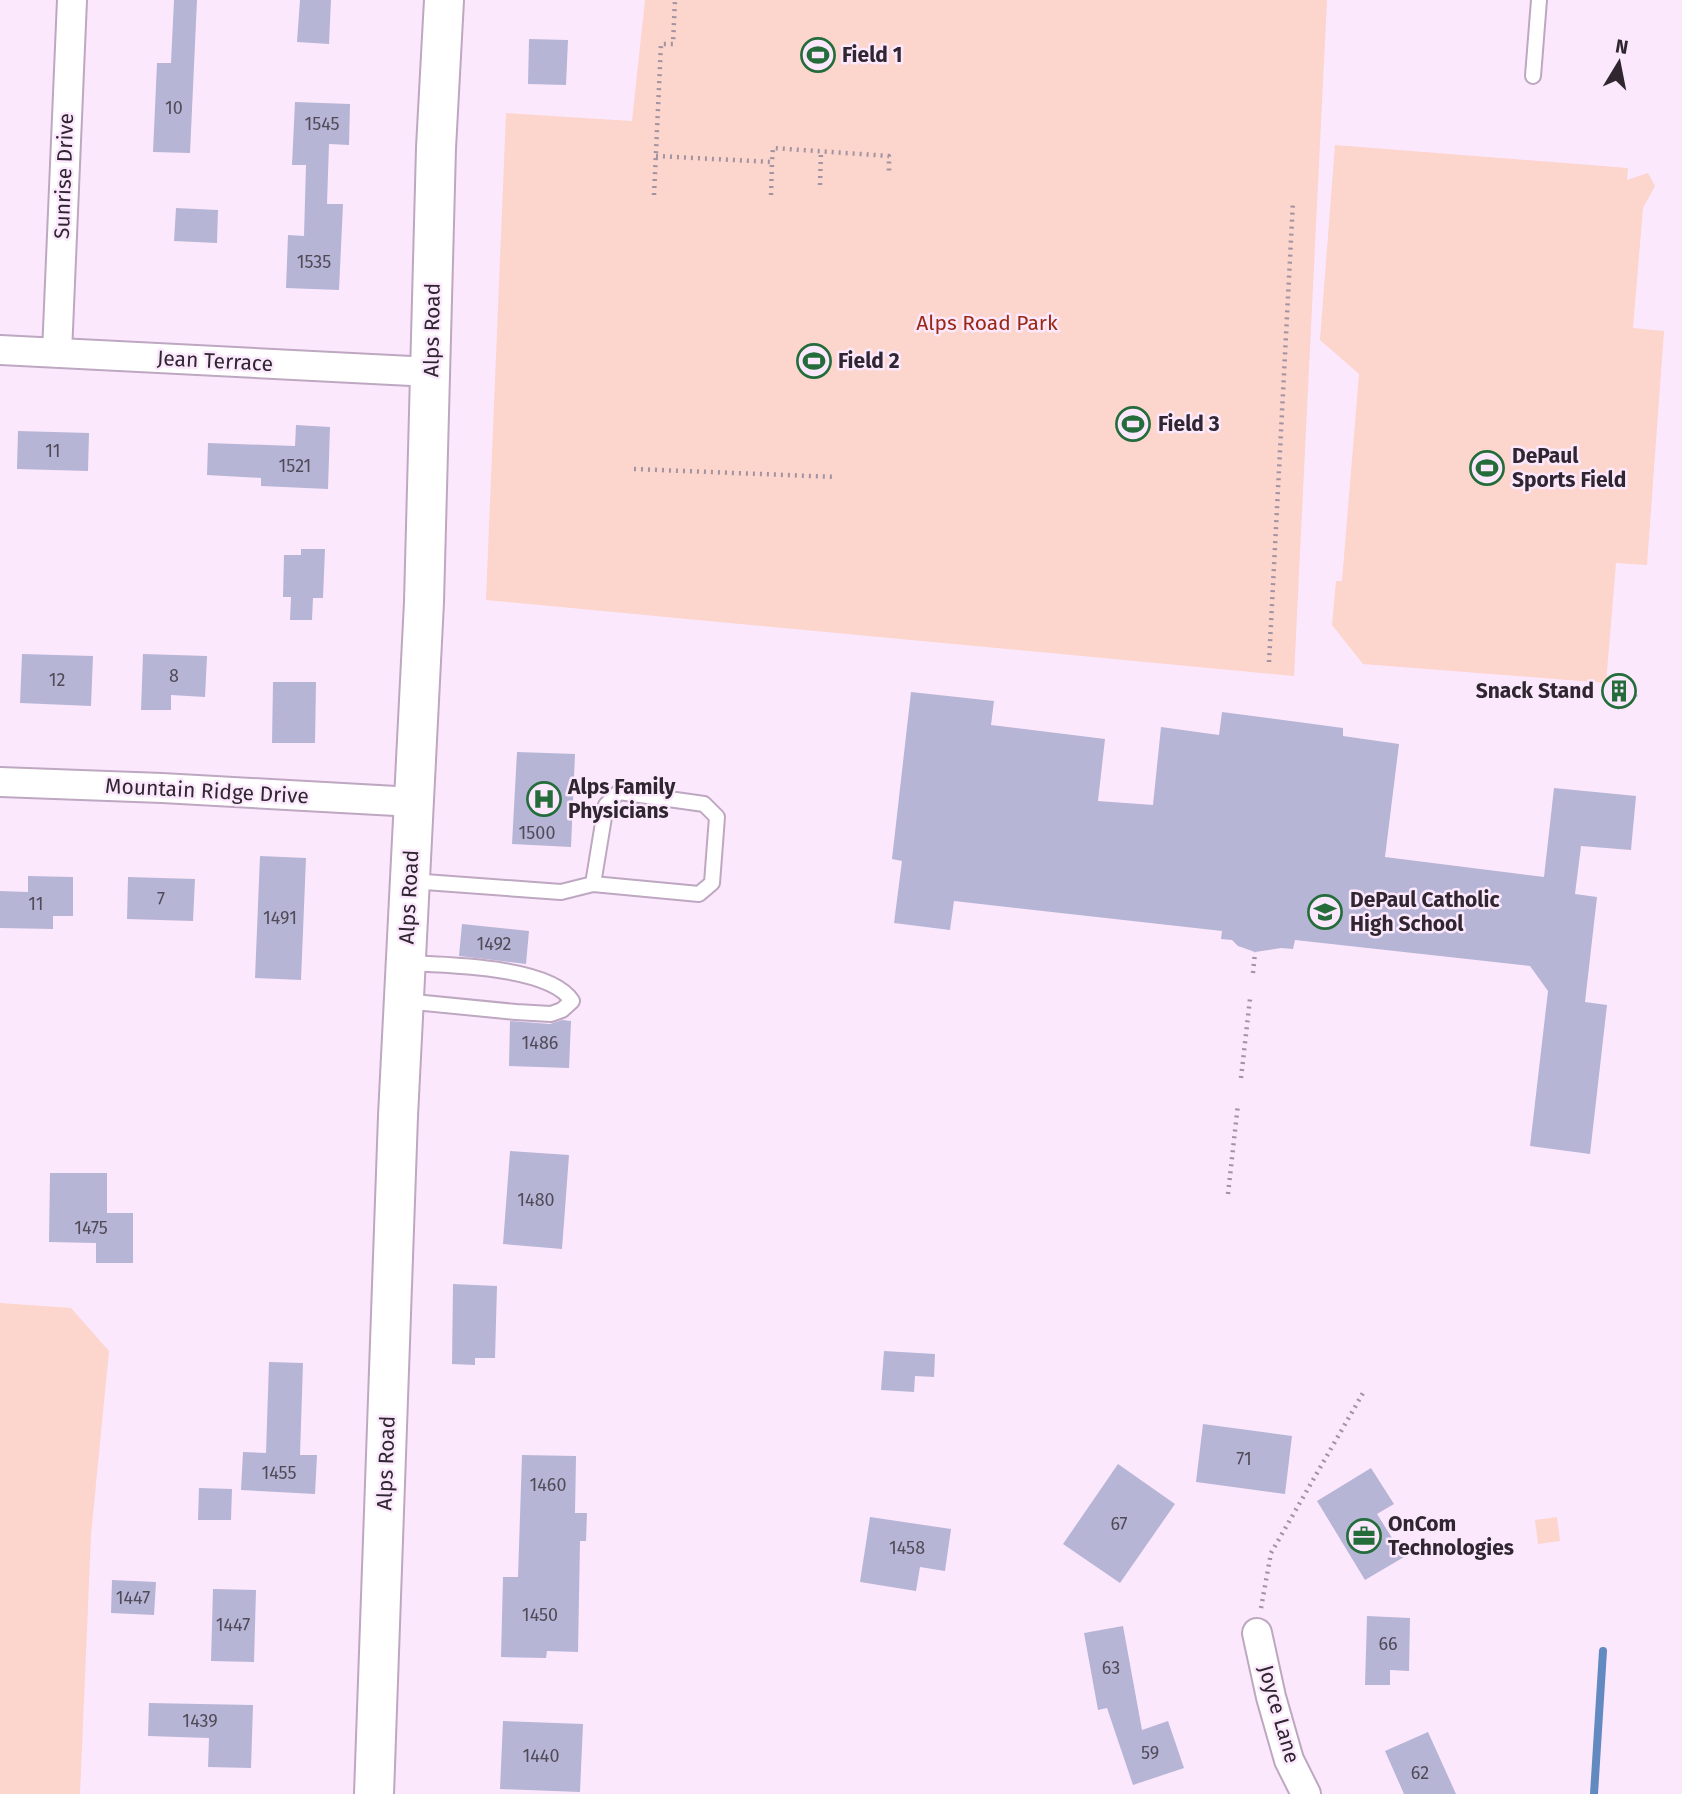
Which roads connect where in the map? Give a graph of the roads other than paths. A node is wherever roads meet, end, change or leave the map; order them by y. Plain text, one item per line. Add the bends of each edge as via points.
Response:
1 (72, 0) edge
2 (444, 0) edge
3 (1539, 0) edge
4 (1533, 76) dead end
5 (0, 350) edge
6 (57, 353) junction
7 (431, 372) junction
8 (0, 782) edge
9 (414, 802) junction
10 (410, 881) junction
11 (593, 884) junction
12 (405, 963) junction
13 (404, 1001) junction
14 (1257, 1633) road end
15 (374, 1794) edge
16 (1306, 1794) edge

1 - 6 street, Sunrise Drive
2 - 7 main road, Alps Road
3 - 4 lane
5 - 6 street, Jean Terrace
6 - 7 street, Jean Terrace
7 - 9 main road, Alps Road
8 - 9 street, Mountain Ridge Drive
9 - 10 main road, Alps Road
10 - 11 lane via 561,892
10 - 12 main road, Alps Road
11 - 11 lane via 606,805 619,792 704,804 717,817 712,883 699,894
12 - 13 main road, Alps Road
12 - 13 lane via 477,967 527,976 552,984 572,1001 551,1014
13 - 15 main road, Alps Road
14 - 16 street, Joyce Lane via 1285,1747

